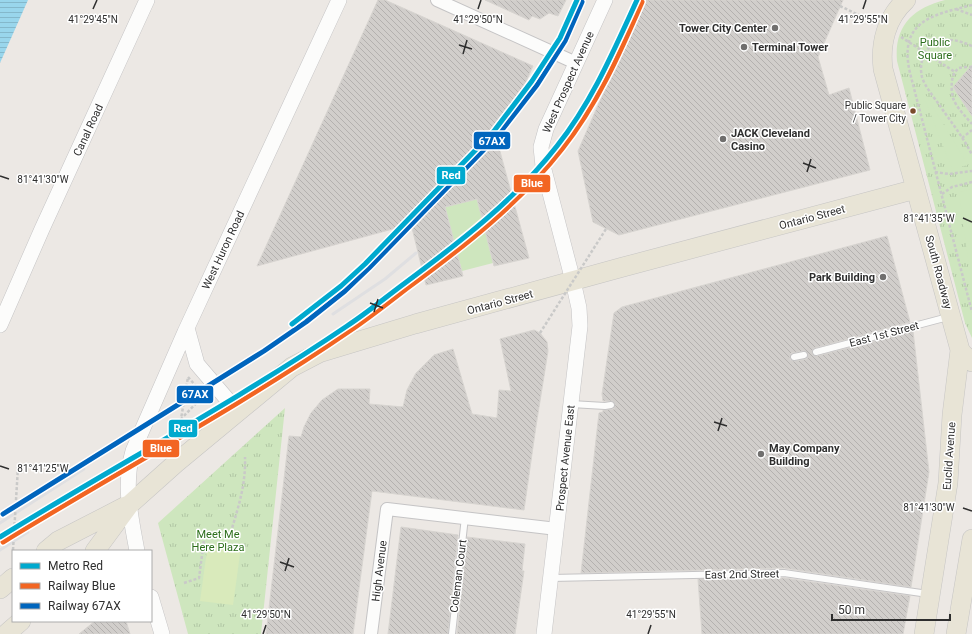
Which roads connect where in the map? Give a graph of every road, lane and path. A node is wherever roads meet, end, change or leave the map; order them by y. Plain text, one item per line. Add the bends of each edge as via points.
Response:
1 (147, 0) edge
2 (339, 0) edge
3 (437, 0) edge
4 (605, 0) edge
5 (901, 5) edge
6 (972, 5) edge
7 (840, 6) dead end
8 (956, 9) junction
9 (972, 15) edge
10 (869, 20) dead end
11 (908, 42) junction
12 (972, 46) edge
13 (925, 53) junction
14 (576, 63) junction
15 (972, 67) edge
16 (955, 72) junction
17 (972, 124) edge
18 (972, 130) edge
19 (962, 138) junction
20 (972, 155) edge
21 (972, 171) edge
22 (936, 172) junction
23 (972, 182) edge
24 (916, 189) junction
25 (941, 195) junction
26 (606, 229) dead end
27 (573, 281) junction
28 (972, 312) edge
29 (951, 316) junction
30 (0, 325) edge
31 (187, 328) junction
32 (540, 333) dead end
33 (816, 352) dead end
34 (804, 355) dead end
35 (966, 356) edge
36 (794, 357) dead end
37 (204, 395) joint
38 (571, 404) junction
39 (611, 405) dead end
40 (238, 412) junction
41 (245, 457) dead end
42 (18, 466) dead end
43 (129, 505) junction
44 (465, 518) junction
45 (557, 529) junction
46 (972, 539) edge
47 (13, 550) dead end
48 (47, 550) edge
49 (96, 550) edge
50 (137, 550) edge
51 (552, 578) junction
52 (12, 579) edge
53 (184, 583) dead end
54 (0, 589) edge
55 (930, 594) junction
56 (152, 600) edge
57 (20, 622) edge
58 (6, 634) edge
59 (162, 634) edge
60 (371, 634) edge
61 (452, 634) edge
62 (544, 634) edge
63 (924, 634) edge
64 (956, 634) edge

1 - 30 street, Canal Road
2 - 31 street, West Huron Road
3 - 14 street
4 - 14 street, West Prospect Avenue
5 - 24 main road, South Roadway via 885,33 883,69
6 - 8 path
7 - 10 path
8 - 9 path
8 - 11 path via 928,18 916,29
11 - 13 path
11 - 22 path via 908,64
12 - 13 path via 960,40 944,40 931,46
13 - 16 path
13 - 19 path via 921,62 922,78
14 - 27 street, West Prospect Avenue via 546,129 541,147 543,166
15 - 16 path via 961,67
16 - 17 path via 952,81 953,98
18 - 19 path
19 - 20 path
21 - 22 path via 949,174
22 - 25 path
23 - 25 path via 952,187
24 - 27 main road, Ontario Street
24 - 29 main road, South Roadway
25 - 28 path
26 - 32 path, bridge
27 - 38 street, Prospect Avenue East via 580,326
27 - 40 main road, Ontario Street via 319,353 292,368
29 - 33 lane, East 1st Street
29 - 35 main road, South Roadway
31 - 40 street via 197,364
31 - 43 street, West Huron Road via 133,451 128,478
34 - 36 lane
35 - 55 main road, Euclid Avenue via 952,415 948,483
37 - 37 path via 199,399 181,419 188,377
38 - 39 lane
38 - 45 street, Prospect Avenue East
40 - 43 main road, Ontario Street
41 - 53 path via 243,494 230,535 204,532 199,578
42 - 47 path, bridge
43 - 48 main road, Ontario Street via 58,541
43 - 49 main road, Ontario Street
43 - 50 street, West Huron Road
44 - 45 street
44 - 60 street, High Avenue via 387,509
44 - 61 lane, Coleman Court
45 - 51 street, Prospect Avenue East
46 - 64 main road
51 - 55 lane, East 2nd Street via 784,573
51 - 62 street, Prospect Avenue East
52 - 54 main road
55 - 63 main road, Euclid Avenue
56 - 59 street
57 - 58 main road

